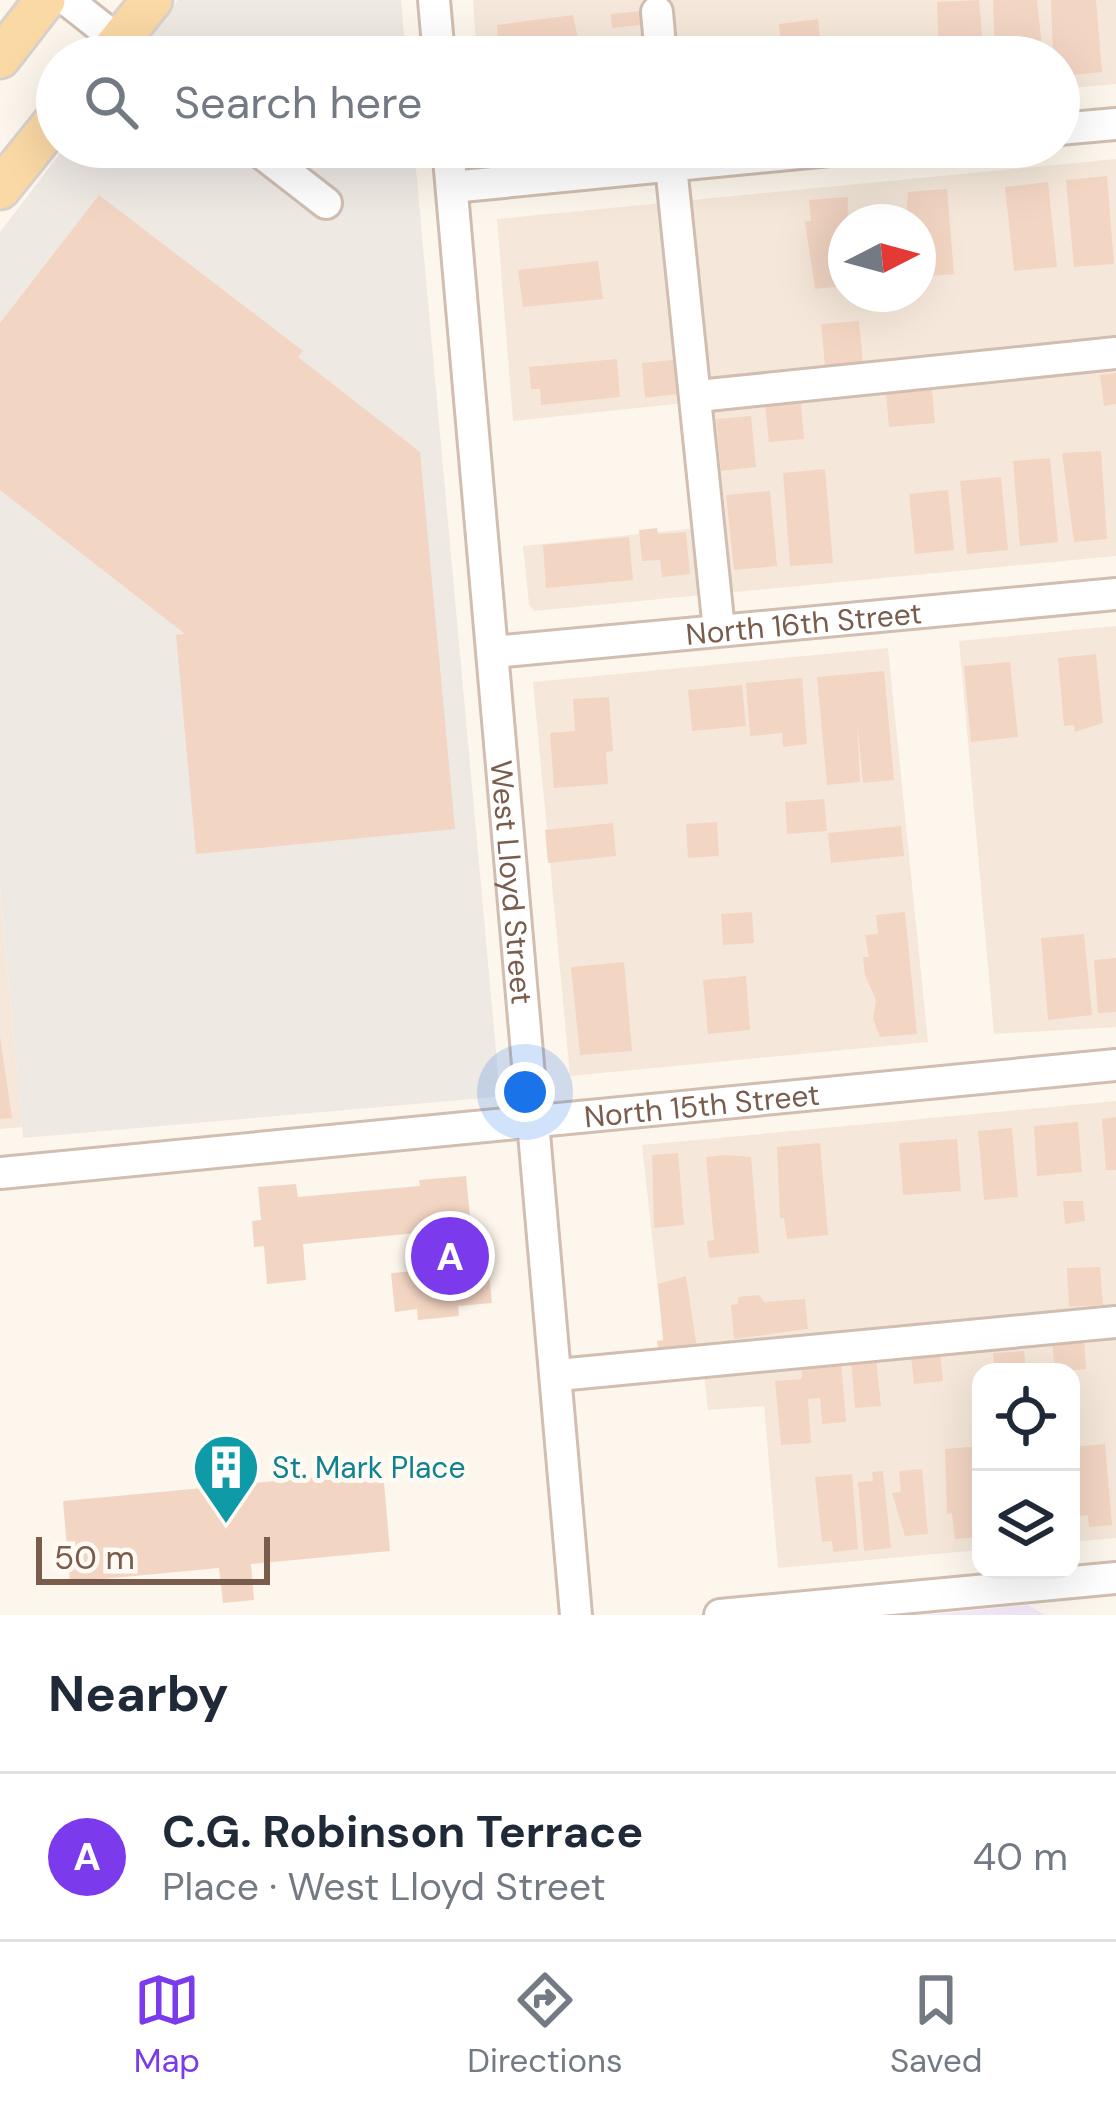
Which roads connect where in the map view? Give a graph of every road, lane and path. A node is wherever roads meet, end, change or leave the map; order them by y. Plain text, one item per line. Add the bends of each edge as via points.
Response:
1 (45, 0) edge
2 (67, 0) edge
3 (152, 0) edge
4 (434, 0) edge
5 (657, 12) dead end
6 (104, 36) edge
7 (131, 36) edge
8 (437, 36) edge
9 (659, 36) edge
10 (0, 58) edge
11 (1116, 124) edge
12 (1080, 127) edge
13 (36, 144) edge
14 (281, 168) edge
15 (450, 168) edge
16 (588, 168) edge
17 (670, 168) edge
18 (452, 188) junction
19 (0, 189) edge
20 (326, 203) dead end
21 (1116, 353) edge
22 (698, 396) junction
23 (1116, 594) edge
24 (718, 631) junction
25 (493, 652) junction
26 (1116, 1065) edge
27 (536, 1121) junction
28 (0, 1173) edge
29 (1116, 1322) edge
30 (558, 1376) junction
31 (1116, 1578) edge
32 (1071, 1582) junction
33 (1074, 1614) edge
34 (576, 1615) edge
35 (720, 1615) edge

1 - 10 main road
2 - 6 street
3 - 7 main road
4 - 8 street
5 - 9 street
11 - 12 street
13 - 19 main road
14 - 20 street
15 - 18 street, West Lloyd Street
16 - 18 street
17 - 22 street
18 - 25 street, West Lloyd Street
21 - 22 street
22 - 24 street
23 - 24 street, North 16th Street
24 - 25 street, North 16th Street
25 - 27 street, West Lloyd Street
26 - 27 street, North 15th Street
27 - 28 street, North 15th Street
27 - 30 street, West Lloyd Street
29 - 30 street
30 - 34 street, West Lloyd Street
31 - 32 street
32 - 33 street
32 - 35 street

